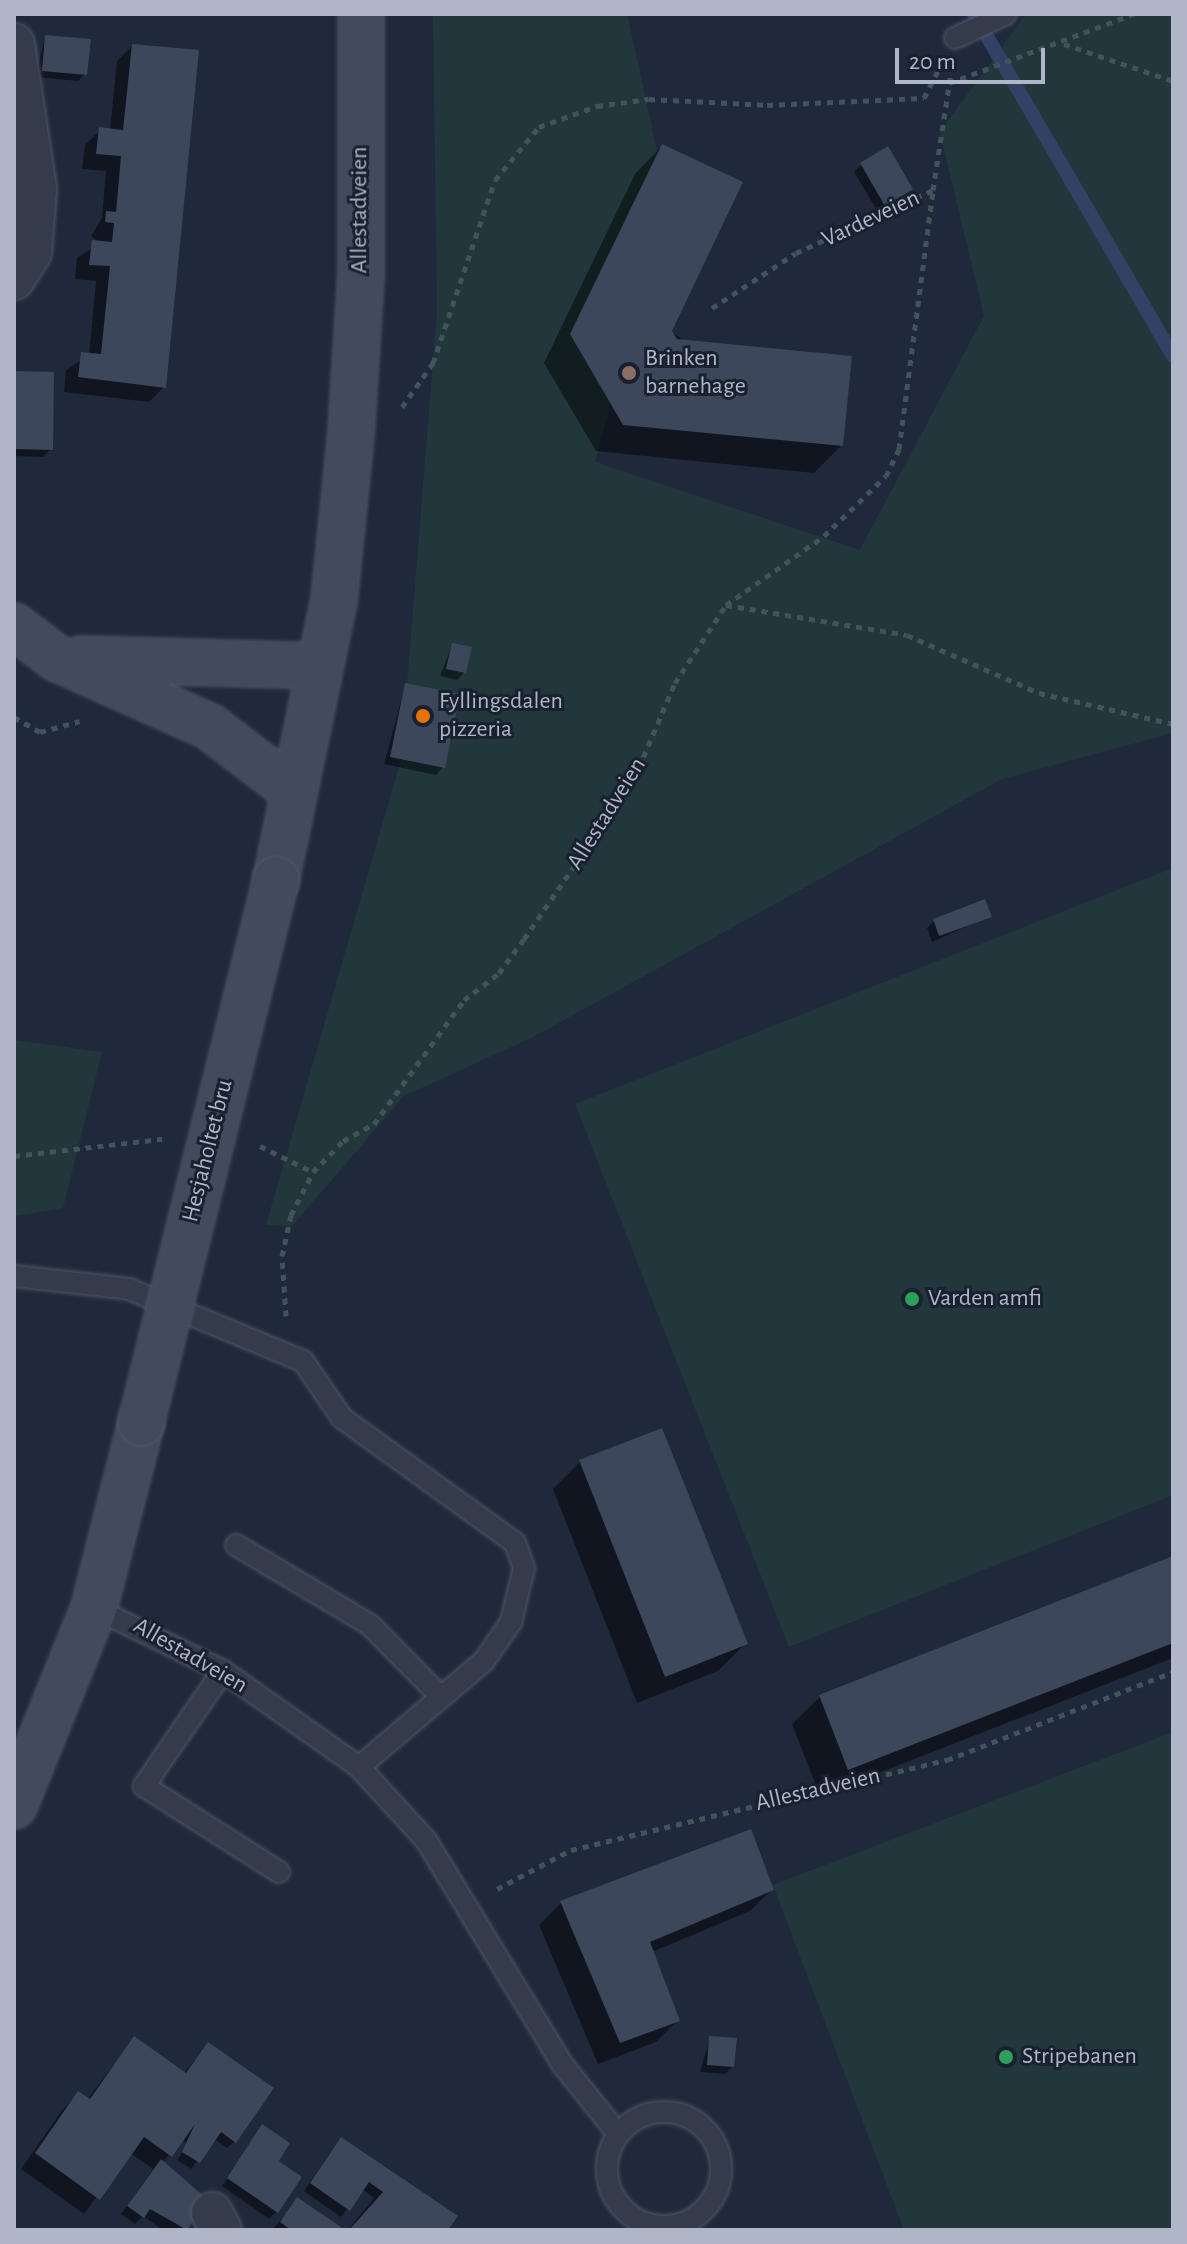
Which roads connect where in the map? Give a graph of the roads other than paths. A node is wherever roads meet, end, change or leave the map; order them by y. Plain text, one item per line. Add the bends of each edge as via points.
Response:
1 (361, 14) edge
2 (1006, 14) edge
3 (955, 38) road end
4 (14, 44) edge
5 (14, 279) edge
6 (14, 626) edge
7 (56, 658) junction
8 (320, 666) junction
9 (294, 791) junction
10 (276, 880) joint
11 (14, 1276) edge
12 (236, 1545) dead end
13 (94, 1608) junction
14 (223, 1671) junction
15 (441, 1697) junction
16 (359, 1767) junction
17 (14, 1806) edge
18 (279, 1872) dead end
19 (618, 2134) junction
20 (650, 2228) edge

1 - 8 main road, Allestadveien via 361,276 351,434
2 - 3 lane
4 - 5 street via 36,189 31,252
6 - 7 main road
7 - 8 main road
7 - 9 main road via 210,727
8 - 9 main road, Allestadveien
9 - 10 main road, Allestadveien
10 - 13 main road, Hesjaholtet bru, bridge
11 - 15 lane via 129,1289 303,1361 342,1418 515,1543 524,1568 511,1622 484,1661
12 - 15 lane via 370,1625
13 - 14 lane, Allestadveien
13 - 17 main road
14 - 16 lane, Allestadveien
14 - 18 lane via 144,1786
15 - 16 lane
16 - 19 lane, Allestadveien via 426,1840 562,2064
19 - 20 lane via 609,2151 609,2188 626,2211
19 - 20 lane via 649,2113 686,2116 708,2133 720,2159 721,2178 703,2211 688,2222

